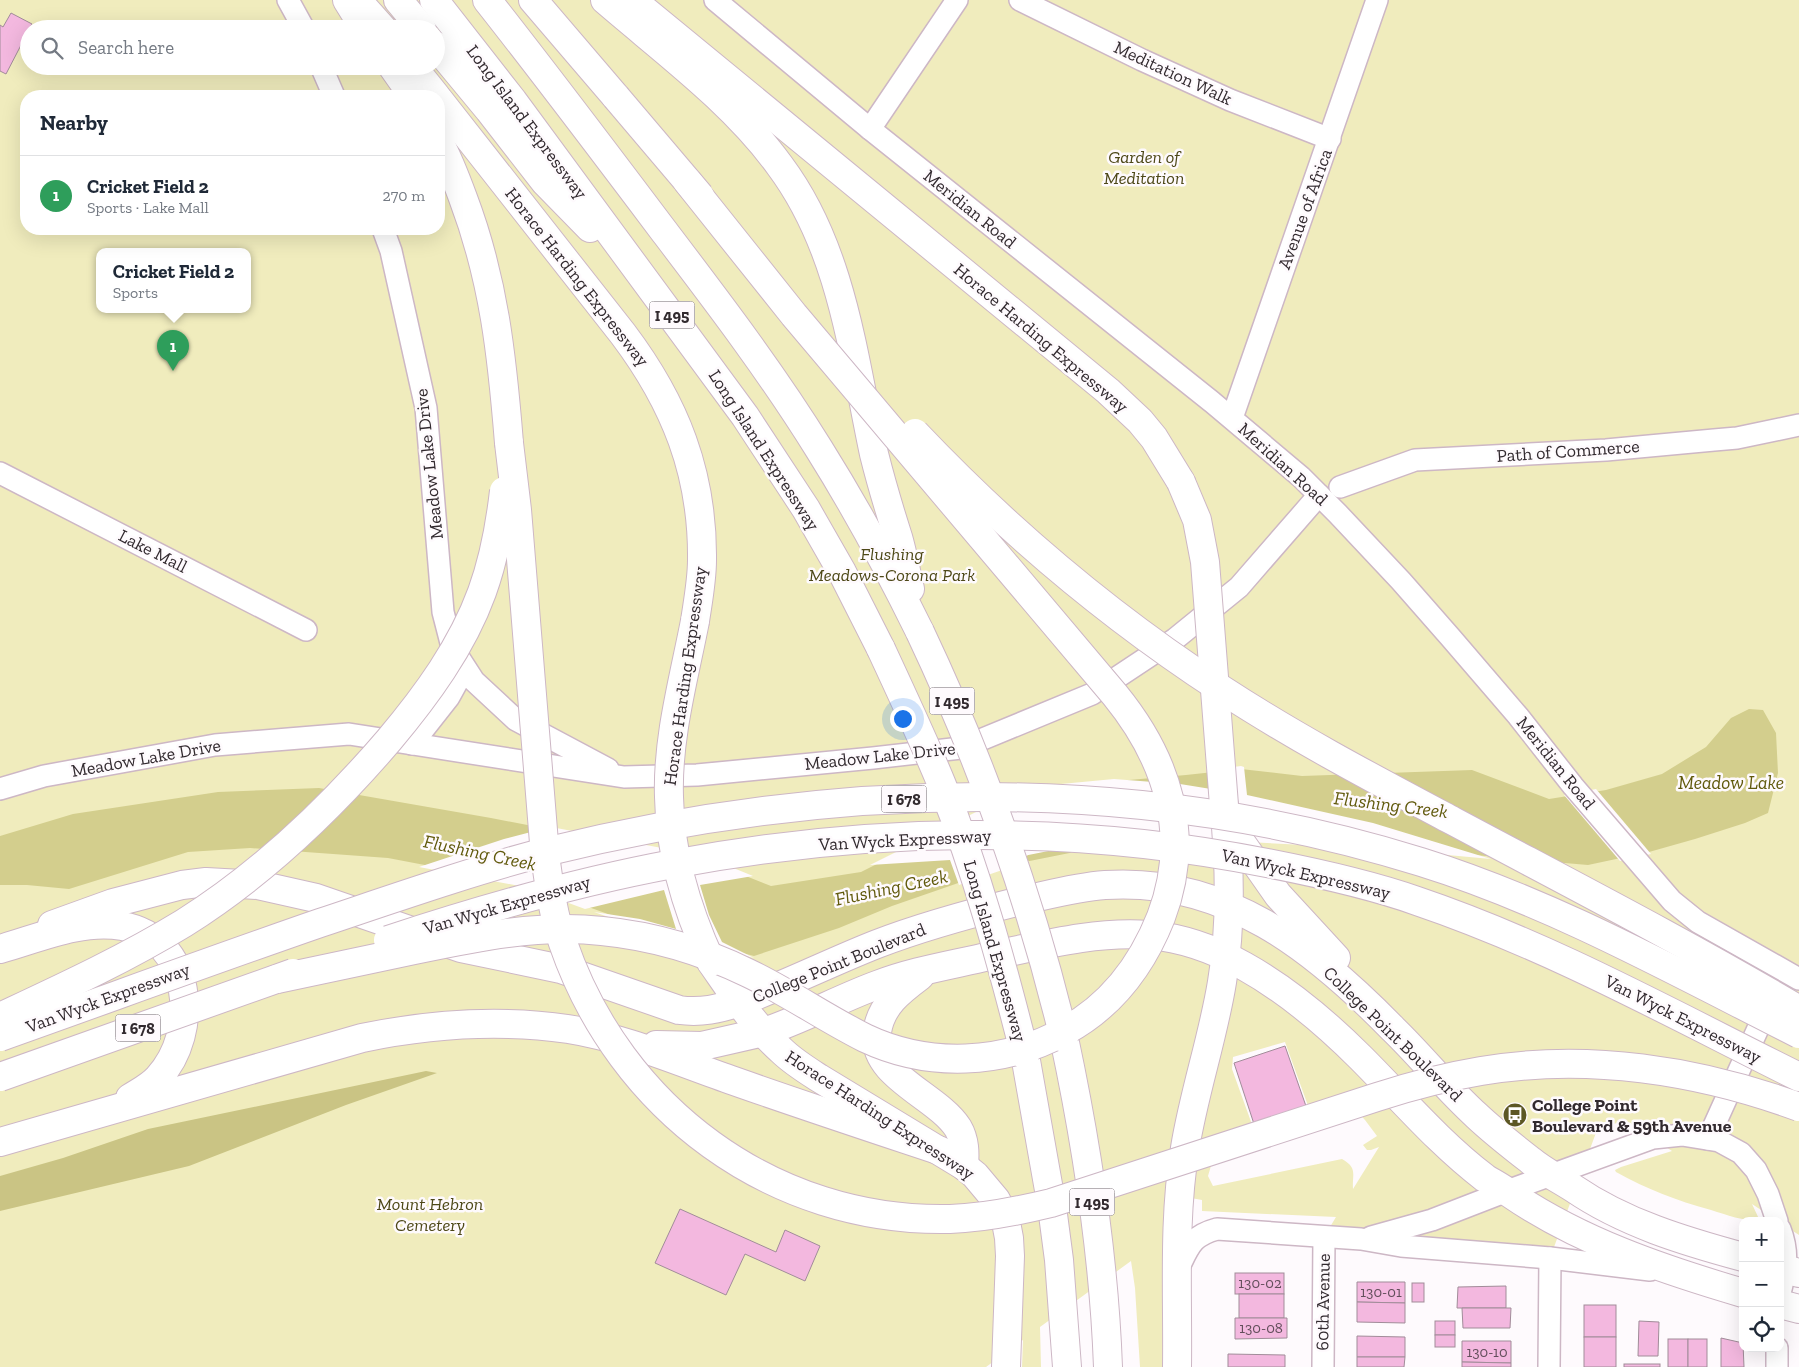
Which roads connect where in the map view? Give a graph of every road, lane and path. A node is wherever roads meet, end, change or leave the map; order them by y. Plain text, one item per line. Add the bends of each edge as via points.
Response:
1 (288, 0) edge
2 (347, 0) edge
3 (358, 0) edge
4 (398, 0) edge
5 (434, 0) edge
6 (487, 0) edge
7 (533, 0) edge
8 (605, 0) edge
9 (632, 0) edge
10 (715, 0) edge
11 (957, 0) edge
12 (1020, 0) edge
13 (1377, 0) edge
14 (299, 20) edge
15 (359, 20) edge
16 (375, 20) edge
17 (415, 20) edge
18 (445, 57) edge
19 (325, 75) edge
20 (398, 75) edge
21 (419, 75) edge
22 (331, 90) edge
23 (409, 90) edge
24 (431, 90) edge
25 (445, 108) edge
26 (870, 129) junction
27 (1330, 139) junction
28 (445, 156) edge
29 (687, 181) junction
30 (385, 235) edge
31 (661, 300) junction
32 (1232, 418) junction
33 (1799, 426) edge
34 (509, 442) junction
35 (0, 473) edge
36 (1340, 487) dead end
37 (1319, 495) junction
38 (306, 630) dead end
39 (920, 632) junction
40 (465, 668) junction
41 (412, 744) junction
42 (624, 777) junction
43 (0, 789) edge
44 (1235, 844) junction
45 (1230, 906) junction
46 (0, 948) edge
47 (1226, 956) junction
48 (930, 970) junction
49 (1791, 975) edge
50 (277, 979) junction
51 (739, 1002) junction
52 (1799, 1010) edge
53 (0, 1017) edge
54 (1393, 1028) junction
55 (764, 1032) junction
56 (1799, 1034) edge
57 (0, 1037) edge
58 (620, 1041) junction
59 (1799, 1077) edge
60 (0, 1078) edge
61 (1799, 1107) edge
62 (63, 1123) junction
63 (1708, 1139) junction
64 (0, 1142) edge
65 (941, 1151) junction
66 (964, 1166) junction
67 (1552, 1176) junction
68 (1507, 1191) junction
69 (1776, 1217) edge
70 (1324, 1237) junction
71 (1361, 1239) junction
72 (1784, 1249) edge
73 (1739, 1257) edge
74 (1550, 1258) junction
75 (1178, 1270) junction
76 (1676, 1273) junction
77 (1786, 1276) edge
78 (1739, 1292) edge
79 (1784, 1305) edge
80 (1799, 1309) edge
81 (1777, 1352) edge
82 (1006, 1367) edge
83 (1067, 1367) edge
84 (1108, 1367) edge
85 (1177, 1367) edge
86 (1323, 1367) edge
87 (1549, 1367) edge
88 (1777, 1367) edge

1 - 14 street
2 - 15 main road
3 - 16 main road
4 - 17 main road
5 - 31 main road, Long Island Expressway / I 495
6 - 39 main road, I 495 via 776,384 856,511
7 - 29 main road, bridge
8 - 39 main road via 703,84 744,125 780,165 820,234 837,283 880,479
9 - 44 main road, Horace Harding Expressway, bridge via 1108,391 1154,438 1181,482 1196,520 1205,562 1224,805
10 - 26 street, Meridian Road
11 - 26 street
12 - 27 street, Meditation Walk via 1221,96
13 - 27 street, Avenue of Africa
18 - 31 main road via 545,182
19 - 22 street
20 - 23 main road
21 - 24 main road
25 - 51 main road, Horace Harding Expressway, bridge via 639,355 666,399 685,448 698,503 702,561 695,621 672,744 669,804 679,877 687,906 711,962
26 - 32 street, Meridian Road
27 - 32 street, Avenue of Africa
28 - 34 main road via 469,214 493,302
29 - 50 main road, bridge via 794,315 1142,731 1167,789 1174,834 1168,892 1146,950 1120,987 1074,1026 1018,1051 960,1059 921,1056 883,1045 747,972 699,952 652,938 600,930 554,929 493,935
29 - 52 main road, bridge via 941,460 1044,557 1116,615 1221,689 1295,735
30 - 40 street, Meadow Lake Drive via 426,408 443,612 452,647
31 - 83 main road, Long Island Expressway / I 495, bridge via 740,409 806,509 882,649 942,785 1000,959 1024,1055 1052,1207
32 - 37 street, Meridian Road
33 - 36 street, Path of Commerce via 1737,438 1606,450 1415,460
34 - 53 main road, bridge via 498,539 482,593 448,660 370,763 302,832 206,907 131,953
34 - 61 main road, bridge via 545,855 562,941 598,1021 640,1079 696,1133 767,1178 820,1200 898,1216 942,1219 1002,1214 1065,1198 1429,1081 1538,1064 1595,1064 1679,1074
35 - 38 street, Lake Mall
37 - 42 street, Meadow Lake Drive via 1239,587 1175,639 1092,694 961,748 697,775
37 - 49 street, Meridian Road via 1451,638 1672,901 1698,922
39 - 84 main road, I 495, bridge via 956,710 1006,838 1039,942 1064,1038 1095,1219
40 - 41 street via 449,697
40 - 42 street, Meadow Lake Drive via 474,681 516,720
41 - 42 street, Meadow Lake Drive
41 - 43 street, Meadow Lake Drive via 349,734 215,744 44,776
44 - 45 main road
44 - 54 main road via 1290,910 1380,1002
45 - 47 main road
45 - 51 main road, College Point Boulevard via 1198,894 1146,886 1103,885 1077,889 1008,904 907,933
45 - 54 main road, College Point Boulevard via 1276,930 1319,961
46 - 51 main road, College Point Boulevard via 64,920 137,896 182,885 231,882 316,898 461,948 561,969 679,1010 708,1011
46 - 62 main road via 90,924 123,926 152,937 172,960 180,977 185,1013 183,1032 169,1064 157,1079 127,1099
47 - 48 main road, College Point Boulevard via 1197,943 1166,937 1109,935 1064,940
47 - 68 main road, College Point Boulevard via 1272,983 1320,1019 1449,1147 1488,1180
47 - 75 main road via 1185,1148 1177,1220
48 - 55 main road, College Point Boulevard via 879,984
48 - 66 main road via 892,999 882,1013 876,1041 885,1063 942,1110 955,1125 963,1142
49 - 63 street
50 - 59 main road, Van Wyck Expressway / I 678, bridge via 502,904 676,863 882,838 984,834 1071,837 1141,842 1246,859 1313,872 1414,900 1506,934 1566,961
50 - 60 main road, Van Wyck Expressway / I 678, bridge
51 - 55 main road, Horace Harding Expressway
54 - 67 main road, College Point Boulevard via 1477,1116
55 - 58 main road, College Point Boulevard via 702,1046
55 - 65 main road, Horace Harding Expressway via 798,1065
56 - 57 main road, Van Wyck Expressway / I 678, bridge via 1551,912 1457,874 1393,853 1321,834 1180,809 1074,798 984,796 870,801 750,813 669,825 542,853 386,901
58 - 62 main road via 568,1029 522,1024 418,1027 336,1045
58 - 65 main road
62 - 64 main road
63 - 67 street via 1682,1135 1653,1138
63 - 69 street via 1719,1141 1741,1154 1756,1170
65 - 66 main road, Horace Harding Expressway
66 - 82 main road, Horace Harding Expressway via 987,1187 1005,1217 1010,1266
67 - 68 street
67 - 73 main road, College Point Boulevard via 1647,1226
68 - 71 street via 1432,1220
68 - 76 main road, College Point Boulevard via 1552,1221
70 - 71 street, College Point Boulevard
70 - 75 street, College Point Boulevard via 1217,1229 1198,1236
70 - 86 street, 60th Avenue
71 - 74 street, College Point Boulevard via 1401,1246
72 - 77 street
74 - 76 street, College Point Boulevard
74 - 87 street
75 - 85 main road
76 - 78 main road, College Point Boulevard
79 - 80 main road
81 - 88 street

